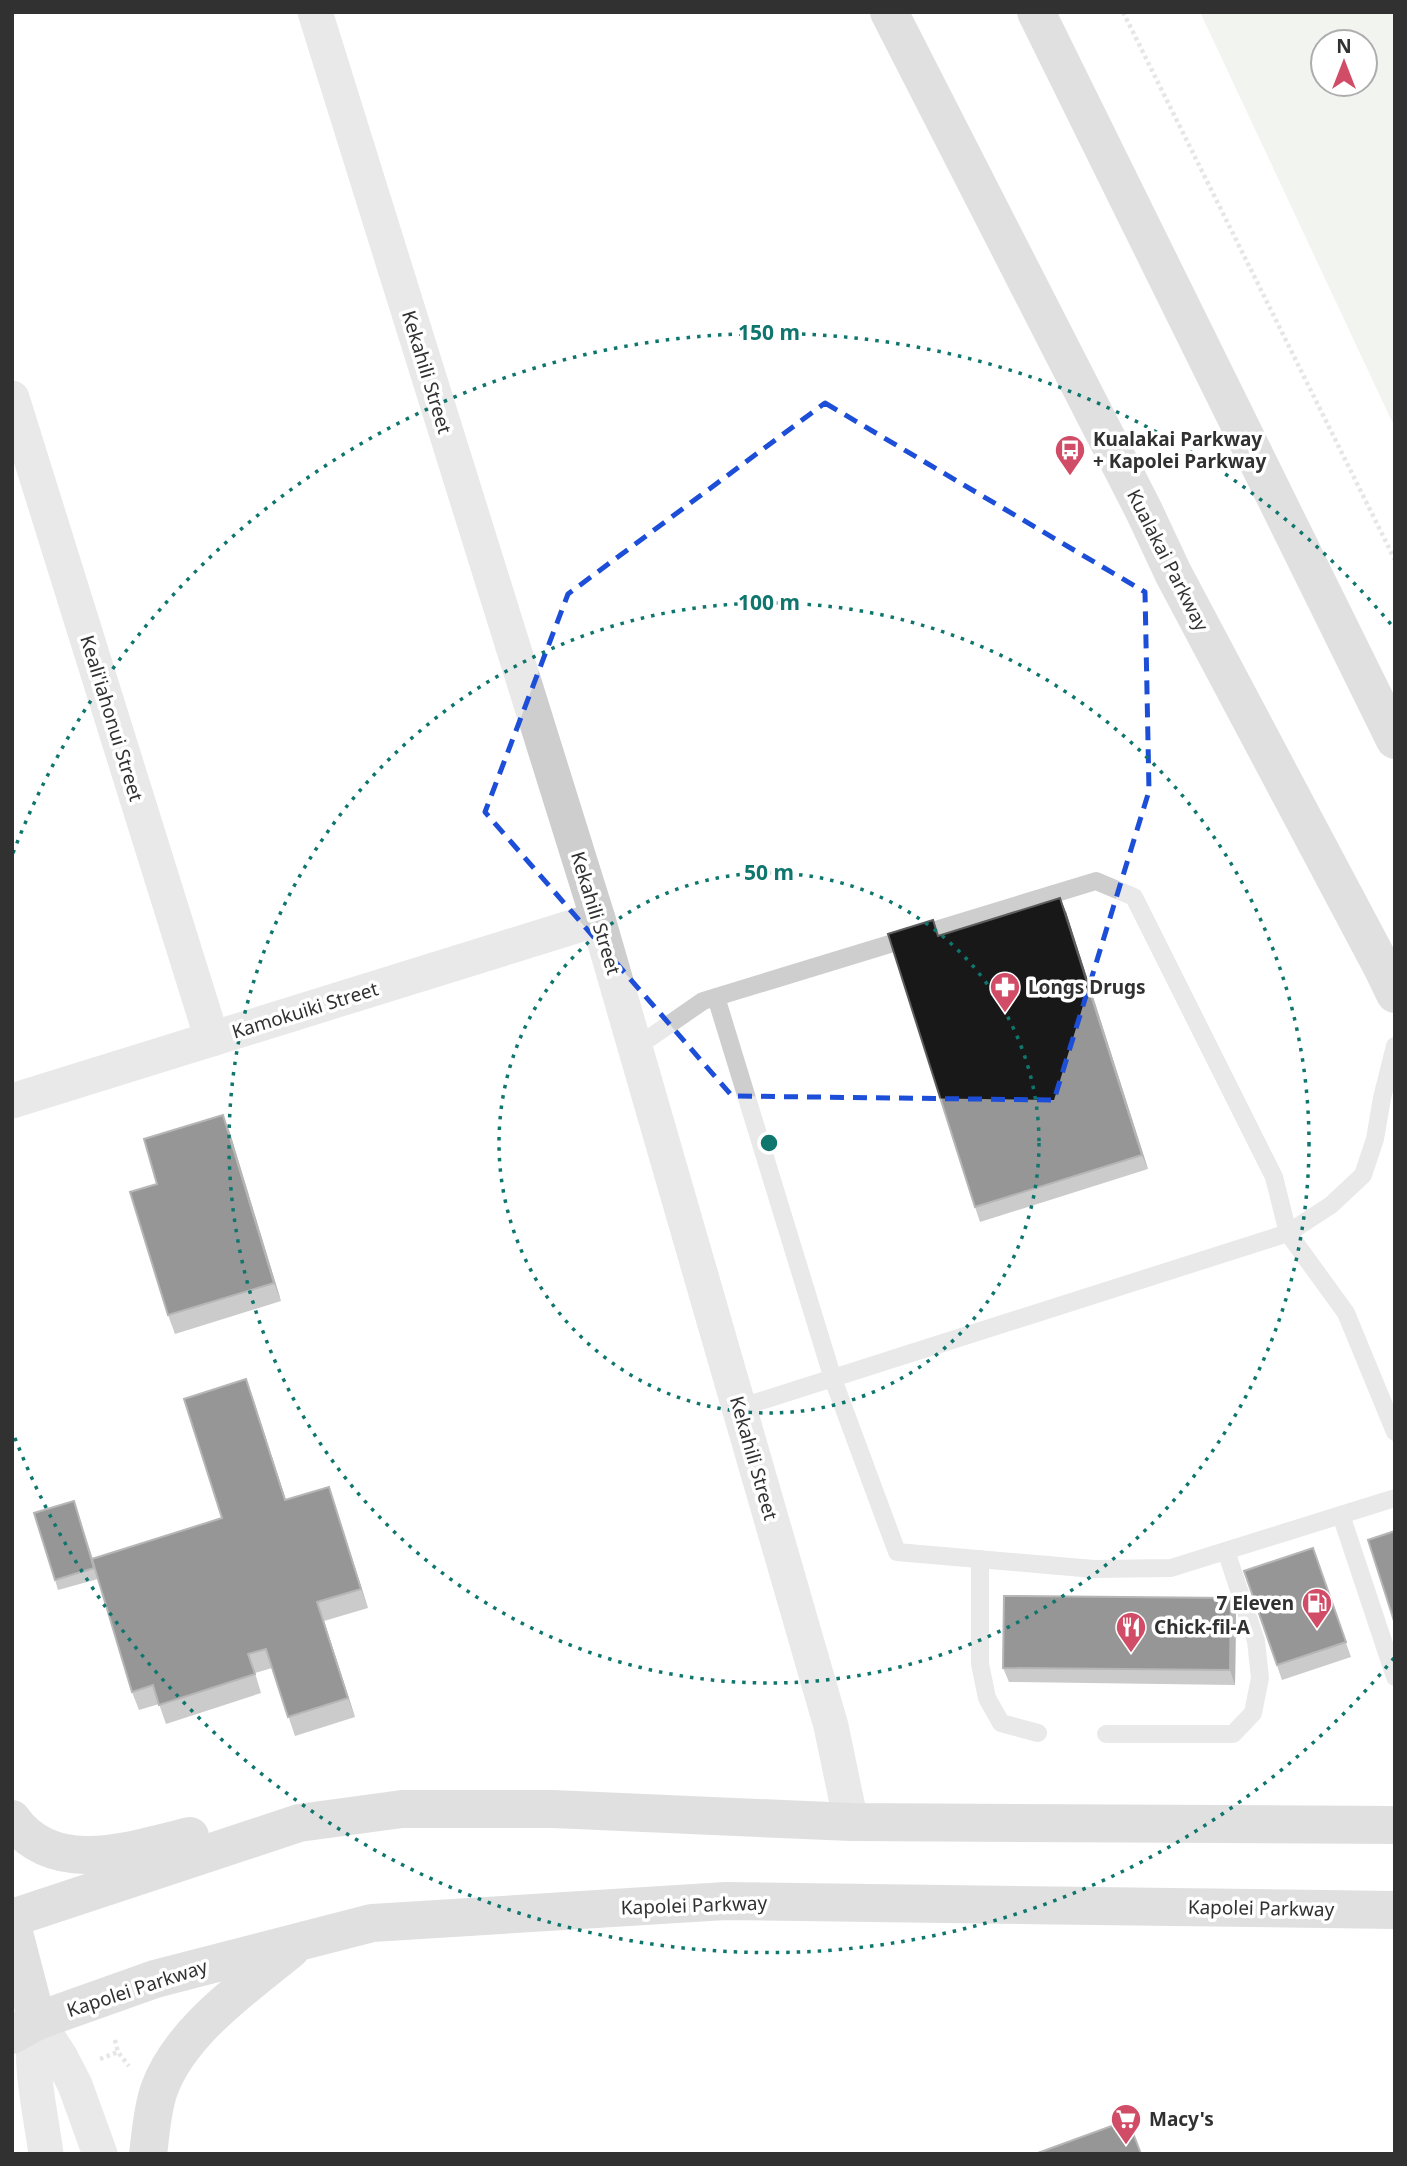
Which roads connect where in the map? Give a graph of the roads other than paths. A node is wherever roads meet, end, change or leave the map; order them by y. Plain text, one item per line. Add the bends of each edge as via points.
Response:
1 (315, 12) edge
2 (889, 12) edge
3 (1036, 12) edge
4 (12, 398) edge
5 (1395, 740) edge
6 (598, 919) junction
7 (1395, 994) edge
8 (716, 997) junction
9 (212, 1039) junction
10 (1395, 1046) edge
11 (635, 1048) junction
12 (12, 1101) edge
13 (1288, 1233) junction
14 (833, 1379) junction
15 (739, 1408) junction
16 (1395, 1432) edge
17 (1395, 1498) edge
18 (1341, 1515) junction
19 (1226, 1551) junction
20 (979, 1559) junction
21 (1395, 1619) edge
22 (1377, 1625) junction
23 (1395, 1677) edge
24 (1038, 1733) dead end
25 (1105, 1734) dead end
26 (402, 1809) junction
27 (12, 1819) edge
28 (851, 1822) junction
29 (1395, 1825) edge
30 (1395, 1910) edge
31 (12, 1918) edge
32 (12, 1925) edge
33 (301, 1941) junction
34 (25, 2028) edge
35 (46, 2154) edge
36 (100, 2154) edge
37 (149, 2154) edge

1 - 6 street, Kekahili Street
2 - 7 main road, Kualakai Parkway via 1173,573
3 - 5 main road
4 - 9 street, Keali'iahonui Street
6 - 9 street, Kamokuiki Street
6 - 11 street, Kekahili Street
8 - 11 lane via 703,1001
8 - 13 lane via 1096,881 1133,897 1273,1177
8 - 14 lane
9 - 12 street, Kamokuiki Street
10 - 13 lane via 1376,1139 1363,1175 1331,1205
11 - 15 street, Kekahili Street
13 - 14 lane
13 - 16 lane via 1346,1313
14 - 15 lane
14 - 20 lane via 897,1552
15 - 28 street, Kekahili Street via 831,1726
17 - 18 lane
18 - 19 lane
18 - 22 lane
19 - 20 lane via 1171,1568 1094,1569
19 - 25 lane via 1256,1641 1259,1678 1253,1713 1233,1734
20 - 24 lane via 980,1664 987,1698 1001,1723
21 - 22 lane
22 - 23 lane
26 - 27 main road via 310,1807 130,1850 86,1856 41,1847
26 - 28 main road via 553,1809
26 - 31 main road via 299,1823
28 - 29 main road
30 - 33 main road, Kapolei Parkway via 726,1901 372,1923
32 - 34 main road
33 - 34 main road, Kapolei Parkway via 155,1979
33 - 37 main road via 221,2007 176,2058 159,2089
34 - 35 street via 34,2033
34 - 36 street via 60,2056

